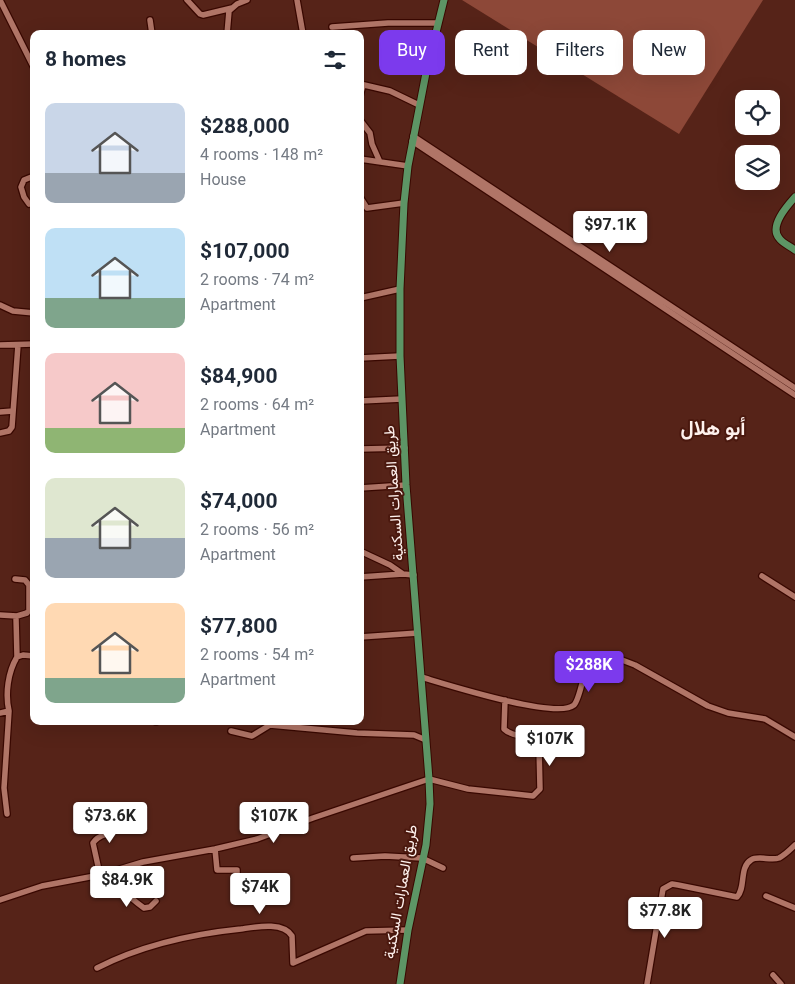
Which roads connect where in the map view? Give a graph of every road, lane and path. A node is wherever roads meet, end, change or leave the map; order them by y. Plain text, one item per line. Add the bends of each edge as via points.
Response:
1 (0, 0) edge
2 (188, 0) edge
3 (247, 0) edge
4 (297, 0) edge
5 (444, 0) edge
6 (232, 8) junction
7 (150, 20) dead end
8 (438, 23) junction
9 (332, 27) dead end
10 (151, 30) edge
11 (226, 30) edge
12 (302, 30) edge
13 (30, 60) edge
14 (364, 85) edge
15 (419, 105) junction
16 (364, 125) edge
17 (413, 138) junction
18 (364, 160) edge
19 (380, 162) junction
20 (408, 166) junction
21 (30, 178) edge
22 (795, 197) edge
23 (364, 202) edge
24 (404, 203) junction
25 (29, 204) dead end
26 (795, 250) edge
27 (400, 289) junction
28 (364, 297) edge
29 (0, 305) edge
30 (30, 312) edge
31 (30, 344) edge
32 (0, 345) edge
33 (18, 345) junction
34 (400, 356) junction
35 (364, 358) edge
36 (795, 388) edge
37 (795, 395) edge
38 (402, 399) junction
39 (364, 401) edge
40 (13, 411) junction
41 (0, 412) edge
42 (0, 433) edge
43 (405, 448) junction
44 (364, 449) edge
45 (406, 485) junction
46 (364, 488) edge
47 (364, 553) edge
48 (403, 574) junction
49 (414, 575) junction
50 (762, 576) dead end
51 (364, 577) edge
52 (15, 579) dead end
53 (795, 597) edge
54 (0, 615) edge
55 (17, 616) junction
56 (418, 633) junction
57 (364, 637) edge
58 (30, 656) edge
59 (17, 657) junction
60 (421, 677) junction
61 (505, 700) junction
62 (9, 711) junction
63 (0, 713) edge
64 (231, 731) dead end
65 (795, 737) edge
66 (426, 740) junction
67 (429, 779) junction
68 (7, 814) dead end
69 (115, 818) dead end
70 (795, 845) edge
71 (215, 849) junction
72 (353, 858) dead end
73 (422, 858) junction
74 (443, 868) dead end
75 (115, 870) junction
76 (100, 875) junction
77 (237, 887) dead end
78 (766, 896) dead end
79 (0, 900) edge
80 (156, 901) dead end
81 (795, 908) edge
82 (408, 930) junction
83 (97, 968) dead end
84 (773, 975) dead end
85 (400, 984) edge
86 (647, 984) edge
87 (781, 984) edge

1 - 13 street
2 - 6 street via 203,15
3 - 6 street
4 - 12 street
5 - 8 main road, طريق العمارات السكنية
6 - 11 street
7 - 10 street
8 - 9 street
8 - 15 main road, طريق العمارات السكنية
14 - 15 street via 390,91
15 - 17 main road, طريق العمارات السكنية
16 - 19 street
17 - 20 main road, طريق العمارات السكنية
17 - 36 street
17 - 37 street
18 - 19 street
19 - 20 street
20 - 24 main road, طريق العمارات السكنية
21 - 25 street via 24,180 21,188
22 - 26 main road via 776,229 780,240
23 - 24 street via 368,208
24 - 27 main road, طريق العمارات السكنية
27 - 28 street
27 - 34 main road, طريق العمارات السكنية
29 - 30 street via 13,311
31 - 33 street
32 - 33 street
33 - 40 street
34 - 35 street
34 - 38 main road, طريق العمارات السكنية
38 - 39 street
38 - 43 main road, طريق العمارات السكنية
40 - 41 street
40 - 42 street via 11,430
43 - 44 street
43 - 45 main road, طريق العمارات السكنية
45 - 46 street
45 - 49 main road, طريق العمارات السكنية
47 - 48 street
48 - 49 street
48 - 51 street
49 - 56 main road, طريق العمارات السكنية
50 - 53 street
52 - 55 street via 25,580 30,585 29,610
54 - 55 street
55 - 59 street
56 - 57 street
56 - 60 main road, طريق العمارات السكنية
58 - 59 street
59 - 62 street via 10,673 6,700
60 - 61 street
60 - 66 main road, طريق العمارات السكنية
61 - 65 street via 569,708 576,701 588,662 607,656 635,665 708,706 765,719
61 - 67 street via 504,729 508,733 528,736 539,746 540,789 537,794 468,789
62 - 63 street
62 - 68 street via 4,788
64 - 66 street via 252,736 270,725 414,735
66 - 67 main road, طريق العمارات السكنية
67 - 71 street via 258,839
67 - 73 main road, طريق العمارات السكنية via 429,824
69 - 76 street via 112,832 93,843
70 - 86 street via 780,857 748,862 737,897 672,884 663,889
71 - 75 street
71 - 77 street via 217,870 237,870
72 - 73 street
73 - 74 street
73 - 82 main road, طريق العمارات السكنية
75 - 76 street
75 - 80 street via 125,892 144,908
76 - 79 street via 42,886
78 - 81 street
82 - 83 street via 366,931 293,963 290,932 261,925 167,942 116,958
82 - 85 main road, طريق العمارات السكنية
84 - 87 street

